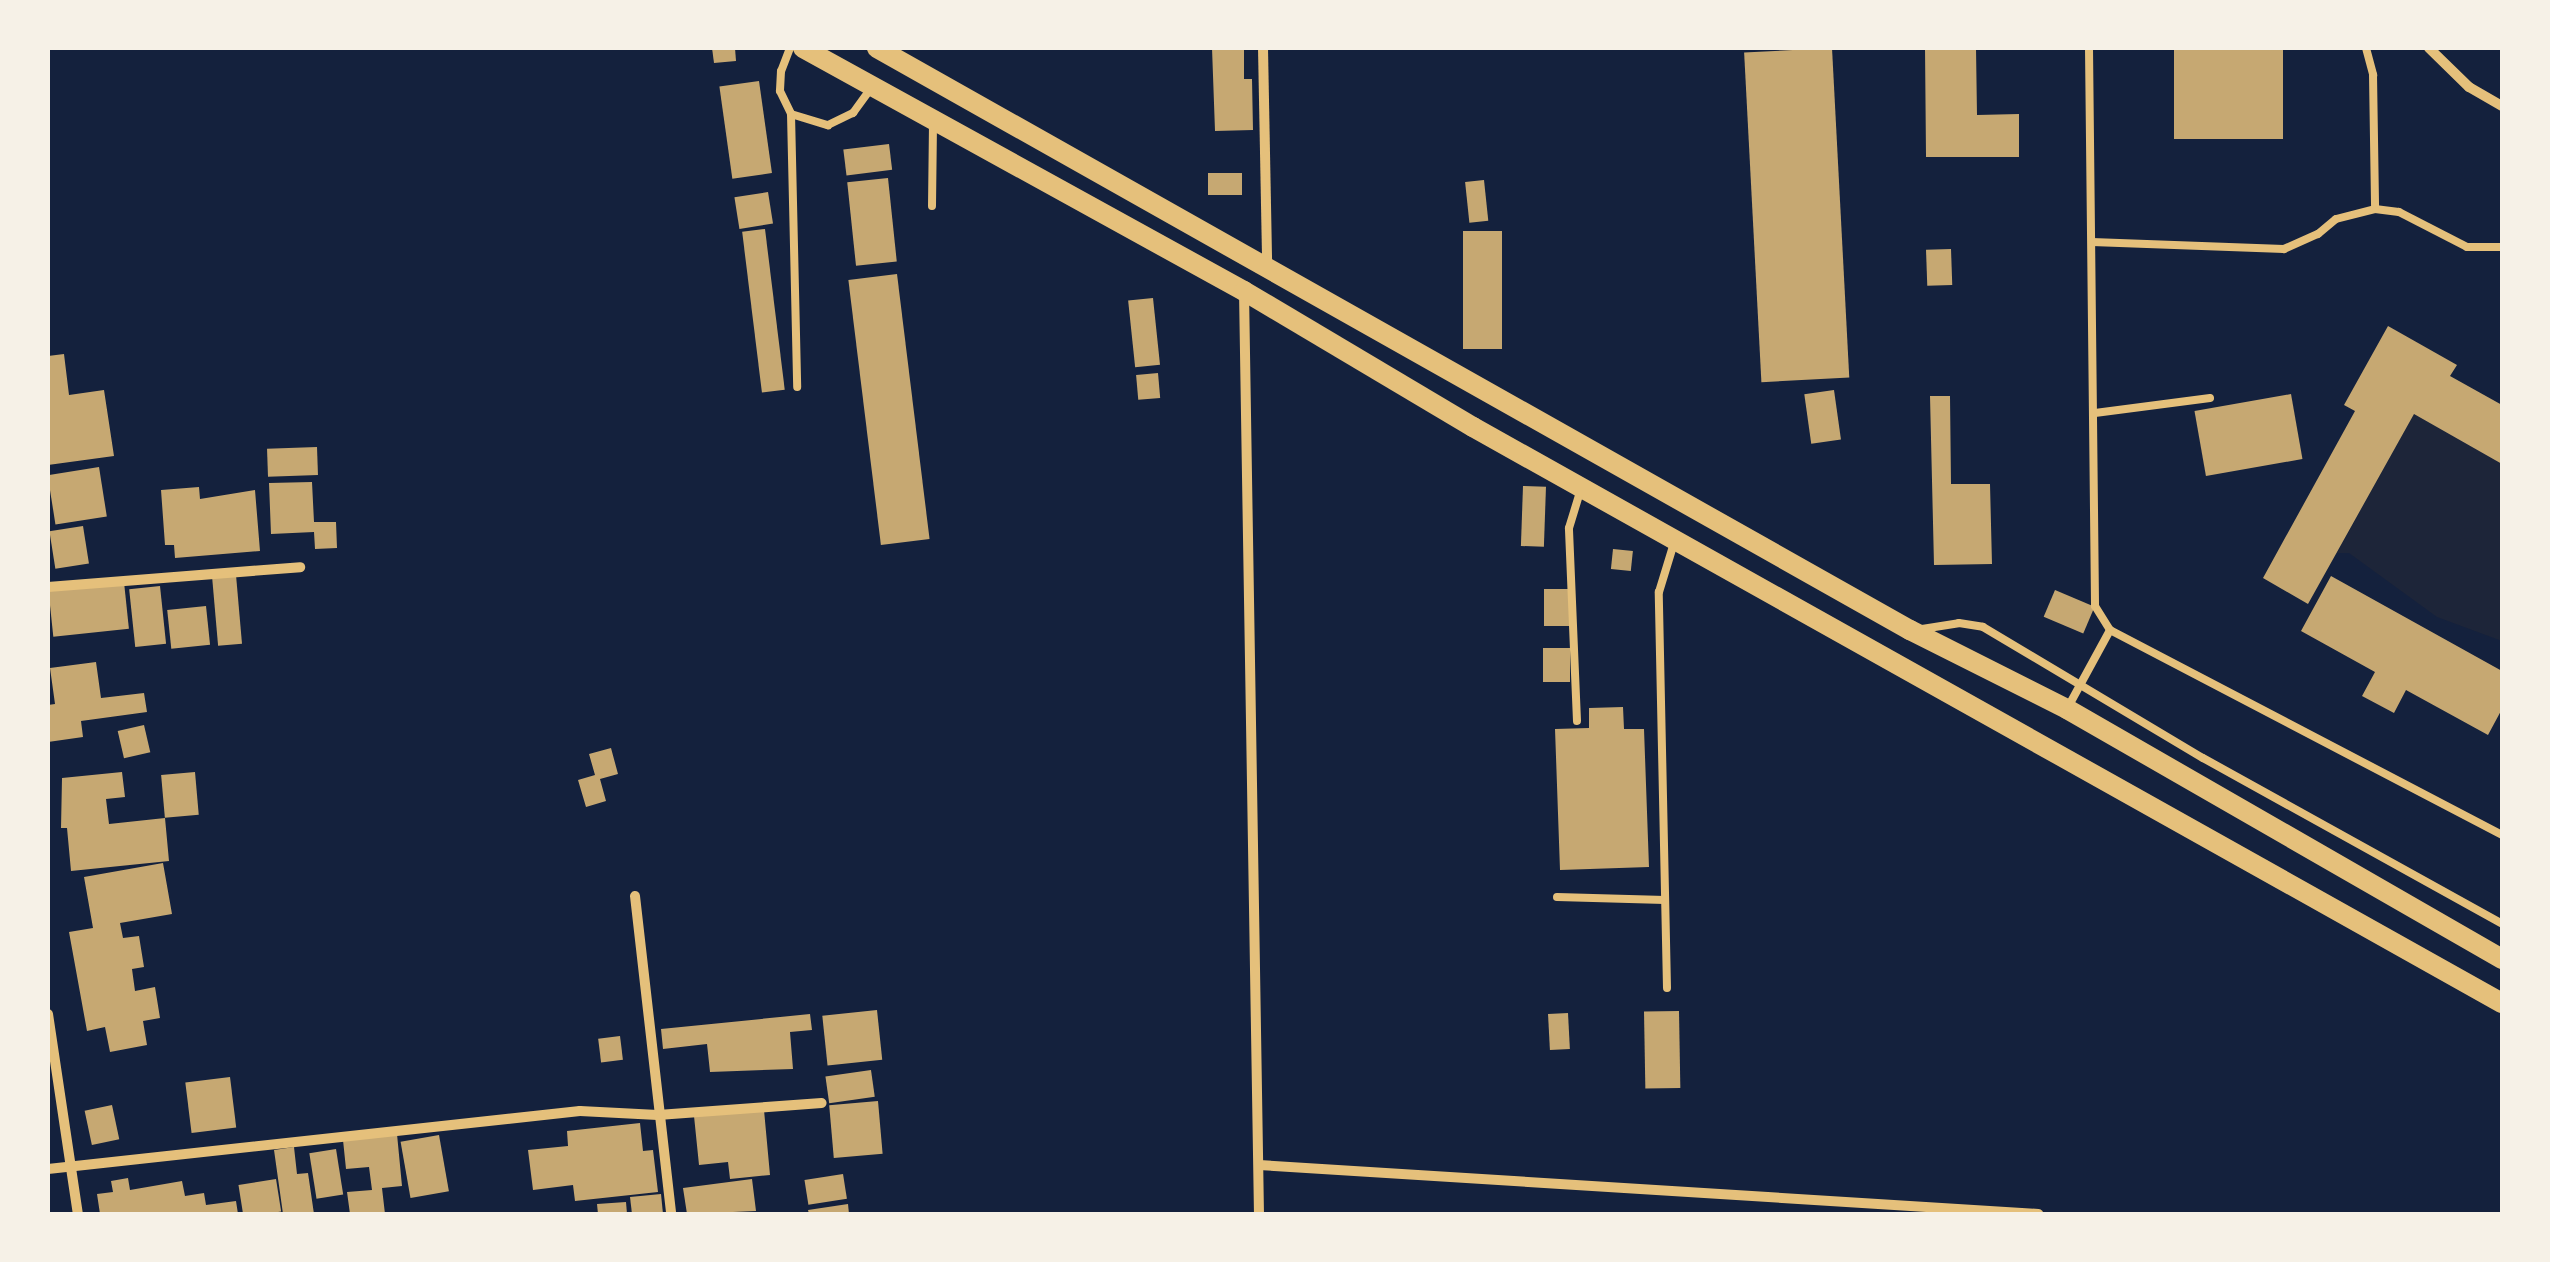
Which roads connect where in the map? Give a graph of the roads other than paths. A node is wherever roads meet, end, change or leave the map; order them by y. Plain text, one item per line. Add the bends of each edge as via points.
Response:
1 (790, 48) edge
2 (803, 48) edge
3 (877, 48) edge
4 (1264, 48) edge
5 (2090, 48) edge
6 (2366, 48) edge
7 (2429, 48) edge
8 (872, 86) junction
9 (2502, 106) edge
10 (791, 114) junction
11 (934, 120) junction
12 (932, 206) dead end
13 (2375, 209) junction
14 (2092, 242) junction
15 (2502, 247) edge
16 (1267, 269) junction
17 (1244, 292) junction
18 (796, 387) dead end
19 (2210, 398) dead end
20 (2094, 413) junction
21 (1582, 487) junction
22 (1675, 538) junction
23 (300, 567) dead end
24 (48, 587) edge
25 (1910, 630) junction
26 (2110, 630) junction
27 (2081, 687) junction
28 (2067, 709) junction
29 (1576, 721) dead end
30 (2502, 834) edge
31 (2297, 842) junction
32 (2276, 874) junction
33 (634, 896) dead end
34 (1557, 897) dead end
35 (1665, 900) junction
36 (2502, 924) edge
37 (2502, 959) edge
38 (1667, 988) dead end
39 (2502, 1003) edge
40 (48, 1014) edge
41 (822, 1103) dead end
42 (658, 1115) junction
43 (1259, 1165) junction
44 (71, 1166) junction
45 (48, 1169) edge
46 (78, 1214) edge
47 (671, 1214) edge
48 (1259, 1214) edge
49 (2038, 1214) edge

1 - 10 lane via 780,91
2 - 8 main road
3 - 16 main road
4 - 16 street
5 - 14 lane
6 - 13 lane
7 - 9 street via 2469,87
8 - 10 lane via 852,113 828,125
8 - 11 main road
10 - 18 lane
11 - 12 lane
11 - 17 main road
13 - 14 lane via 2336,219 2284,249
13 - 15 lane via 2399,212 2467,247
14 - 20 lane
16 - 25 main road
17 - 21 main road
17 - 43 street
19 - 20 lane
20 - 26 lane via 2095,606
21 - 22 main road
21 - 29 lane via 1569,528
22 - 32 main road
22 - 35 lane via 1659,592
23 - 24 street
25 - 27 lane via 1982,627
25 - 28 main road
26 - 27 lane
26 - 30 lane
27 - 28 lane
27 - 36 lane
28 - 31 main road
31 - 32 main road
31 - 37 main road
32 - 39 main road
33 - 42 street
34 - 35 lane
35 - 38 lane
40 - 44 street
41 - 42 street
42 - 44 street via 580,1111
42 - 47 street
43 - 48 street
43 - 49 street
44 - 45 street
44 - 46 street

